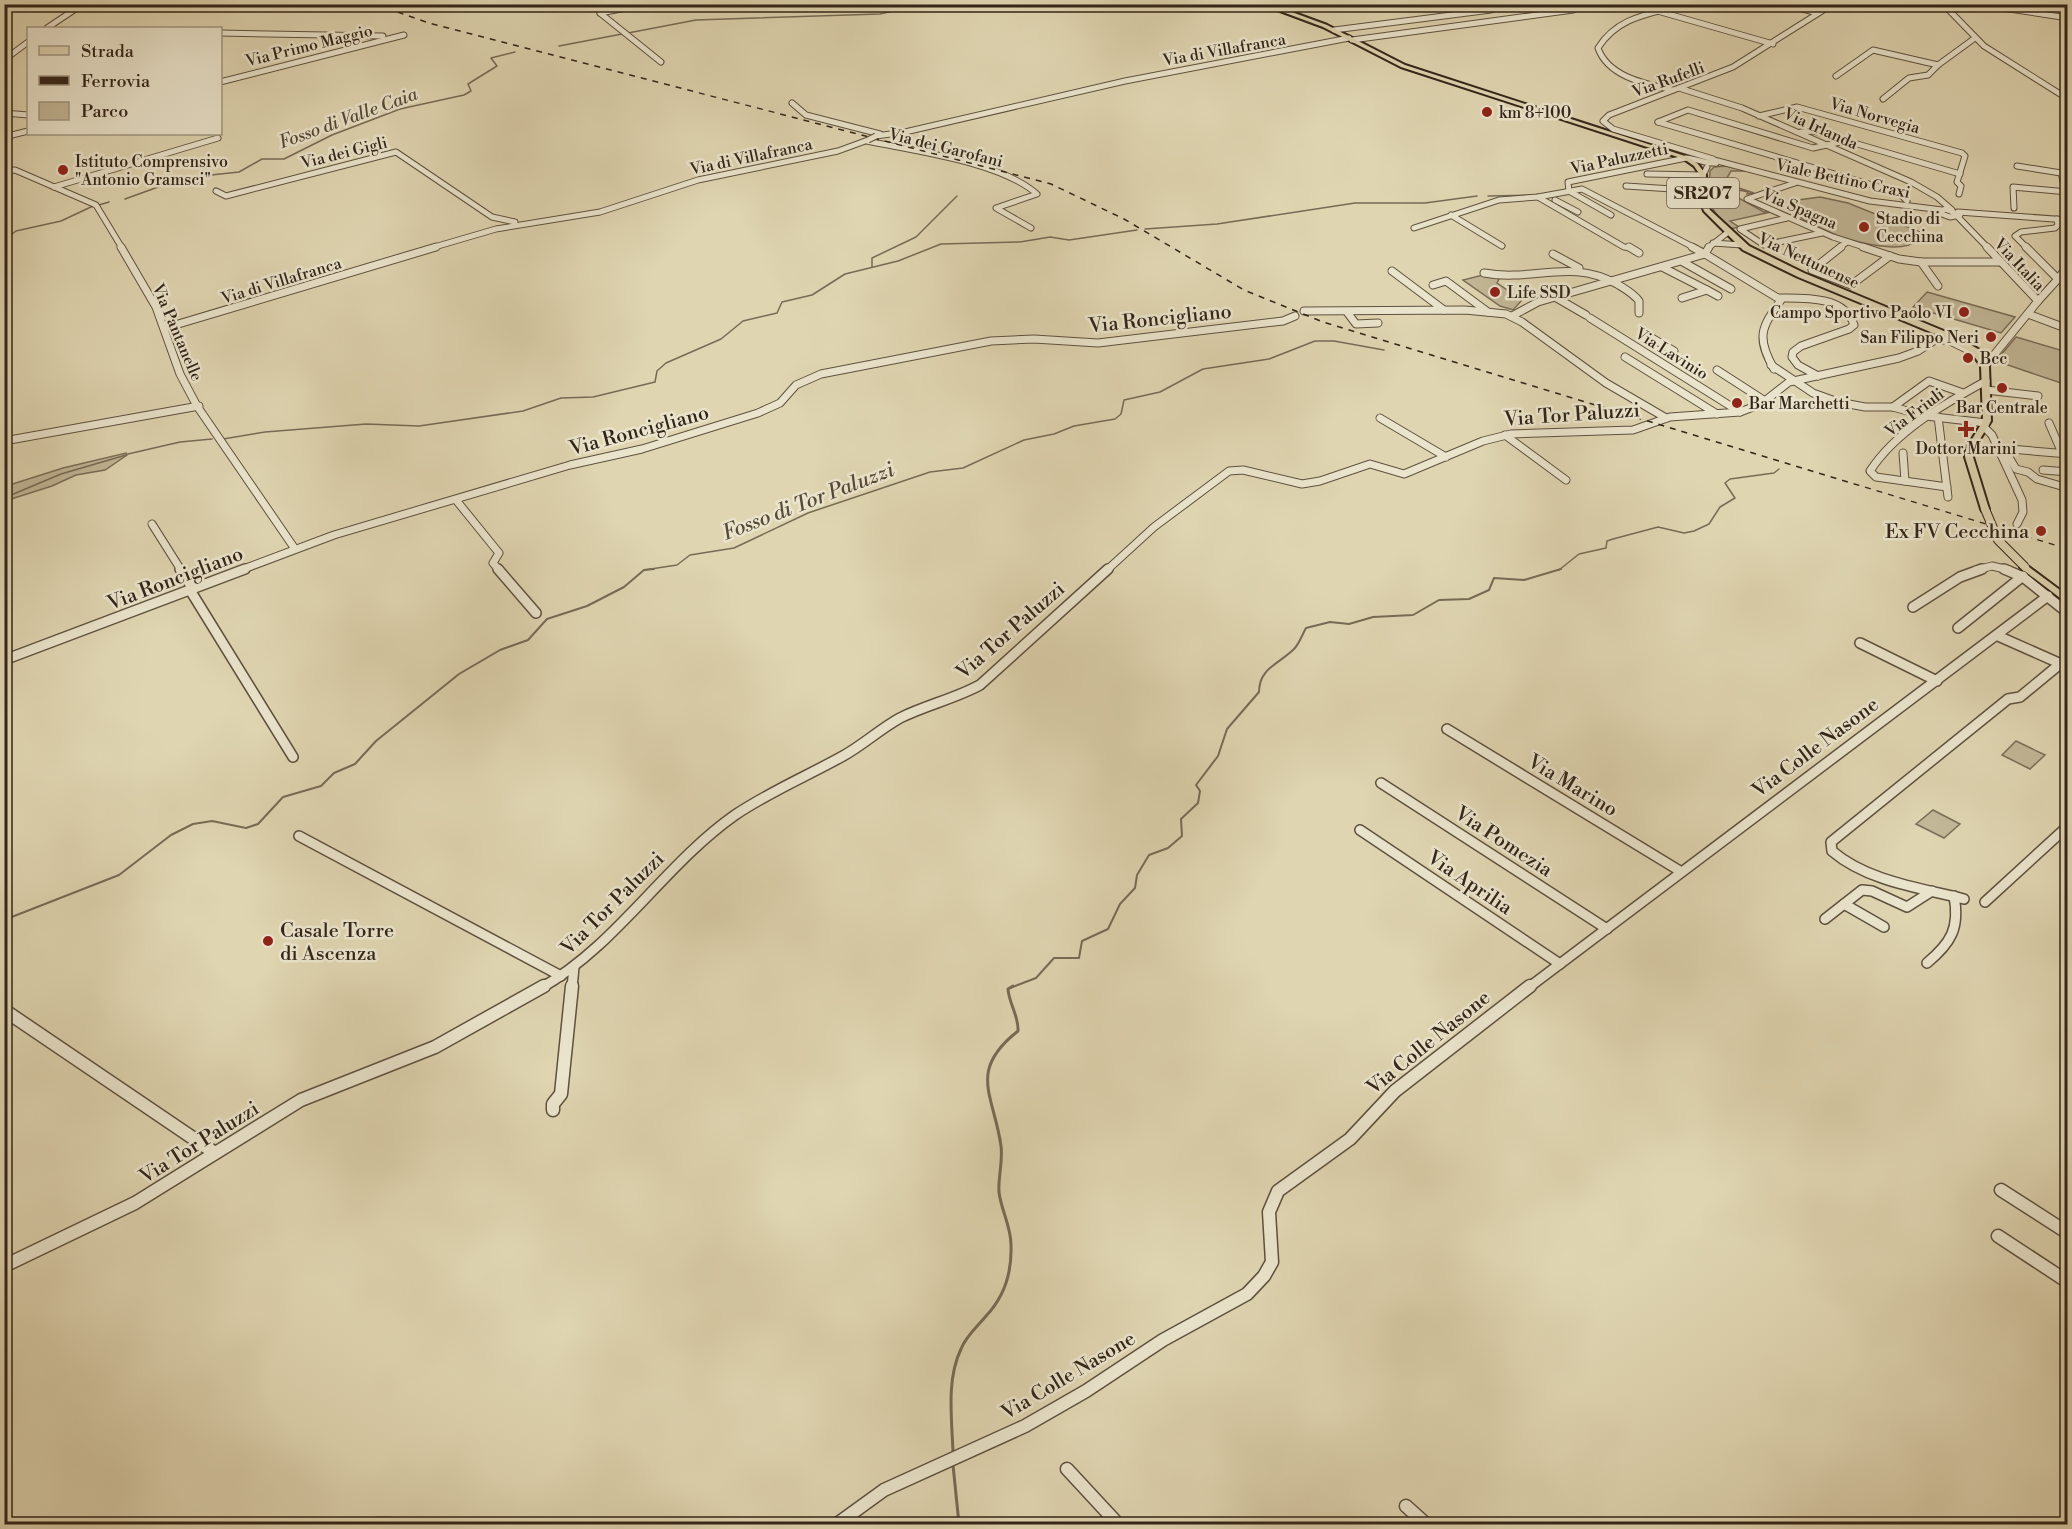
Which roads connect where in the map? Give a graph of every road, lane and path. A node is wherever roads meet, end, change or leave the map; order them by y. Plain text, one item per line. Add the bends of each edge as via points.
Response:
1 (83, 4) edge
2 (618, 4) edge
3 (647, 4) edge
4 (1263, 4) edge
5 (1509, 4) edge
6 (1567, 4) edge
7 (1633, 4) edge
8 (1685, 4) edge
9 (1783, 4) edge
10 (1833, 4) edge
11 (1943, 4) edge
12 (1977, 4) edge
13 (625, 8) junction
14 (1660, 12) junction
15 (1818, 13) junction
16 (2067, 18) edge
17 (48, 27) edge
18 (1334, 30) junction
19 (222, 33) edge
20 (1975, 38) junction
21 (1350, 39) junction
22 (27, 43) edge
23 (1773, 44) junction
24 (4, 60) edge
25 (661, 62) dead end
26 (1938, 65) junction
27 (1836, 76) dead end
28 (222, 81) edge
29 (1676, 89) junction
30 (1883, 99) dead end
31 (2067, 99) edge
32 (792, 103) dead end
33 (4, 113) edge
34 (27, 115) edge
35 (1759, 116) junction
36 (27, 131) edge
37 (1798, 132) junction
38 (878, 135) junction
39 (4, 137) edge
40 (1779, 137) junction
41 (218, 138) dead end
42 (868, 141) junction
43 (1845, 141) junction
44 (1828, 146) junction
45 (1686, 158) junction
46 (1698, 160) junction
47 (1712, 162) junction
48 (4, 166) edge
49 (2017, 166) dead end
50 (15, 170) junction
51 (4, 171) edge
52 (1647, 174) dead end
53 (1960, 174) junction
54 (1703, 175) junction
55 (1900, 177) junction
56 (1795, 183) junction
57 (1872, 185) junction
58 (1626, 186) dead end
59 (54, 187) junction
60 (216, 191) dead end
61 (1569, 191) junction
62 (1703, 191) junction
63 (2066, 192) edge
64 (1959, 194) dead end
65 (1548, 195) junction
66 (1538, 197) junction
67 (2067, 200) edge
68 (1907, 201) dead end
69 (2014, 208) dead end
70 (1578, 212) dead end
71 (1951, 212) junction
72 (1451, 215) junction
73 (1611, 215) dead end
74 (1787, 218) junction
75 (2057, 219) junction
76 (2067, 220) edge
77 (535, 224) junction
78 (1031, 228) dead end
79 (1414, 228) dead end
80 (1822, 232) junction
81 (1727, 233) junction
82 (1738, 242) junction
83 (1847, 242) junction
84 (1713, 243) junction
85 (1502, 246) dead end
86 (1706, 251) junction
87 (1639, 253) dead end
88 (1553, 255) dead end
89 (1890, 256) junction
90 (1683, 262) junction
91 (1921, 262) junction
92 (1999, 262) junction
93 (2067, 266) edge
94 (1662, 267) junction
95 (1581, 270) junction
96 (1392, 271) dead end
97 (1484, 273) dead end
98 (2058, 279) junction
99 (1612, 280) junction
100 (2067, 282) edge
101 (1433, 285) dead end
102 (1938, 286) dead end
103 (1731, 289) dead end
104 (1707, 290) junction
105 (1848, 295) junction
106 (1718, 296) dead end
107 (1555, 297) junction
108 (1682, 298) dead end
109 (1780, 298) junction
110 (2038, 301) junction
111 (1828, 302) junction
112 (1444, 310) junction
113 (1304, 311) dead end
114 (1347, 312) junction
115 (1488, 312) junction
116 (1639, 313) dead end
117 (2028, 314) junction
118 (1295, 316) dead end
119 (1512, 316) junction
120 (1378, 323) dead end
121 (165, 328) junction
122 (2067, 329) edge
123 (1652, 339) dead end
124 (1662, 344) junction
125 (1973, 349) junction
126 (1642, 350) junction
127 (1674, 351) dead end
128 (1994, 353) junction
129 (1980, 356) junction
130 (1625, 357) dead end
131 (1984, 366) junction
132 (1717, 370) dead end
133 (1818, 376) junction
134 (1986, 381) junction
135 (1791, 382) junction
136 (1986, 390) junction
137 (1963, 393) junction
138 (2038, 396) dead end
139 (1765, 401) junction
140 (199, 406) junction
141 (1893, 407) junction
142 (1740, 412) junction
143 (1717, 414) junction
144 (1380, 418) dead end
145 (1666, 418) junction
146 (1934, 419) junction
147 (2049, 423) dead end
148 (1985, 425) junction
149 (1505, 435) junction
150 (4, 441) edge
151 (1999, 452) junction
152 (1903, 453) dead end
153 (2065, 453) edge
154 (1446, 457) junction
155 (2043, 470) dead end
156 (2067, 472) edge
157 (1566, 480) dead end
158 (1905, 481) junction
159 (1947, 487) junction
160 (2067, 488) edge
161 (1948, 497) dead end
162 (456, 500) junction
163 (152, 524) dead end
164 (2018, 524) dead end
165 (295, 549) junction
166 (2024, 572) junction
167 (191, 589) junction
168 (2048, 596) junction
169 (2067, 601) edge
170 (1913, 607) dead end
171 (2067, 613) edge
172 (536, 614) dead end
173 (1958, 628) dead end
174 (1998, 636) junction
175 (1860, 643) dead end
176 (4, 660) edge
177 (2064, 665) edge
178 (1937, 681) junction
179 (1447, 729) dead end
180 (293, 757) dead end
181 (1381, 783) dead end
182 (2067, 826) edge
183 (1360, 830) dead end
184 (299, 836) dead end
185 (1680, 871) junction
186 (1932, 891) junction
187 (1985, 902) dead end
188 (1844, 904) junction
189 (1825, 919) dead end
190 (1884, 927) dead end
191 (1607, 929) junction
192 (1927, 963) dead end
193 (1560, 964) junction
194 (574, 967) junction
195 (561, 976) junction
196 (4, 1010) edge
197 (553, 1110) dead end
198 (215, 1154) junction
199 (2001, 1190) dead end
200 (2067, 1233) edge
201 (1998, 1236) dead end
202 (4, 1266) edge
203 (2067, 1282) edge
204 (1067, 1469) dead end
205 (1406, 1506) dead end
206 (377, 1524) edge
207 (390, 1524) edge
208 (837, 1524) edge
209 (1119, 1524) edge
210 (1426, 1524) edge

1 - 17 street
2 - 13 street
3 - 13 street
4 - 18 main road, SR207
5 - 18 street via 1494,10
6 - 21 street, Via di Villafranca via 1574,10
7 - 14 street
8 - 14 street
9 - 15 street
10 - 15 street, Via Rufelli
11 - 20 street
12 - 16 street
13 - 25 street via 600,13
14 - 23 street
14 - 29 street, Via Irlanda via 1619,23 1598,51 1604,62 1622,74
15 - 23 street, Via Rufelli
18 - 21 main road, SR207
19 - 28 street, Via Primo Maggio via 401,36
20 - 26 street
20 - 31 street
21 - 38 street, Via di Villafranca via 1107,85
21 - 45 main road, SR207 via 1407,68
22 - 24 street
23 - 29 street, Via Rufelli via 1728,70
26 - 27 street via 1873,50
26 - 30 street via 1928,75 1909,78
29 - 35 street, Via Irlanda
29 - 46 street, Via Rufelli via 1609,115 1603,122 1619,132
32 - 38 street via 808,116
33 - 34 street
35 - 37 street, Via Irlanda
35 - 53 street, Via Norvegia via 1798,107 1960,153 1965,156
36 - 39 street
37 - 40 street
37 - 43 street via 1810,131
37 - 44 street, Via Irlanda
38 - 42 street, Via di Villafranca, bridge
40 - 44 street via 1813,148
40 - 57 street via 1688,110 1658,122
41 - 59 street
42 - 77 street, Via di Villafranca via 838,152 698,180 598,213
42 - 78 street, Via dei Garofani via 959,162 1022,182 1037,194 996,208
43 - 44 street
43 - 53 street
44 - 55 street, Via Irlanda
45 - 46 main road, SR207
45 - 61 street, Via Paluzzetti via 1568,182
46 - 47 street
46 - 47 street
46 - 54 main road, SR207
47 - 54 street
47 - 56 street, Viale Bettino Craxi
48 - 50 street
49 - 63 street via 2060,173
50 - 51 street, Via Pantanelle
50 - 59 street, Via Pantanelle
52 - 54 street
53 - 64 street
54 - 62 main road, Via Nettunense / SR207
55 - 57 street
55 - 71 street, Via Irlanda via 1922,188
56 - 71 street, Viale Bettino Craxi via 1877,202
56 - 74 street, Via Spagna via 1747,198
57 - 68 street via 1903,195
58 - 62 street
59 - 121 street, Via Pantanelle via 96,206 151,295
60 - 77 street, Via dei Gigli via 226,196 396,152 493,218
61 - 65 street
61 - 73 street
61 - 86 street via 1591,191 1689,246
62 - 81 main road, Via Nettunense / SR207 via 1707,212
63 - 67 street
63 - 69 street via 2013,186
65 - 66 street
65 - 70 street
66 - 72 street via 1499,200
66 - 87 street
71 - 71 street via 1950,218
71 - 75 street, Via Italia
71 - 92 street, Via Italia
72 - 79 street
72 - 85 street
74 - 80 street, Via Spagna
74 - 80 street via 1740,230 1764,245
75 - 76 street, Via Italia
75 - 98 street via 2055,228 2020,232 2015,237
77 - 121 street, Via di Villafranca via 494,230
80 - 83 street, Via Spagna
81 - 82 main road, Via Nettunense / SR207
81 - 84 street
82 - 84 street
82 - 105 main road, Via Nettunense / SR207 via 1778,265
83 - 89 street, Via Spagna
83 - 89 street via 1812,270 1851,285
84 - 86 street
86 - 90 street
86 - 109 street
88 - 95 street
89 - 91 street, Via Spagna
90 - 94 street
90 - 103 street
91 - 92 street, Via Spagna
91 - 102 street
92 - 110 street, Via Italia
93 - 98 street
94 - 99 street
94 - 104 street
95 - 97 street via 1558,269 1520,277
95 - 99 street
96 - 112 street
98 - 100 street
98 - 110 street
99 - 107 street
99 - 116 street via 1638,299
101 - 115 street via 1446,282
104 - 106 street
104 - 108 street
105 - 111 street
105 - 125 main road, Via Nettunense / SR207
107 - 119 street
107 - 126 street, Via Lavinio
109 - 111 street
109 - 135 street via 1766,319 1763,351
110 - 117 street, Via Italia
111 - 133 street via 1847,313 1854,321 1853,326 1800,347 1792,356 1798,365
112 - 114 street
112 - 115 street
113 - 114 street
114 - 120 street via 1356,324
115 - 119 street
117 - 122 street
117 - 128 street, Via Italia
118 - 162 street, Via Roncigliano via 1283,321 1102,343 990,341 828,373 798,383 780,403 754,414
119 - 145 street via 1606,383
121 - 140 street, Via Pantanelle via 178,371
123 - 124 street
124 - 126 street
124 - 127 street
125 - 128 street
125 - 129 main road, Via Nettunense / SR207
126 - 142 street, Via Lavinio
128 - 131 street, Via Italia
129 - 131 main road, Via Nettunense / SR207
129 - 133 street, Via Tor Paluzzi via 1948,340 1935,340 1899,358
130 - 143 street
131 - 134 main road, Via Nettunense / SR207
132 - 139 street
133 - 135 street, Via Tor Paluzzi
134 - 136 main road, Via Nettunense / SR207
134 - 137 street, Via Friuli
135 - 139 street, Via Tor Paluzzi
135 - 141 street via 1838,402
136 - 138 street
136 - 148 main road, Via Nettunense / SR207
137 - 141 street via 1929,381
137 - 146 street, Via Friuli
139 - 142 street, Via Tor Paluzzi
140 - 150 street
140 - 165 street, Via Pantanelle
141 - 146 street
142 - 143 street, Via Tor Paluzzi
143 - 145 street, Via Tor Paluzzi
144 - 154 street
145 - 149 street, Via Tor Paluzzi via 1633,430
146 - 148 street
146 - 158 street, Via Friuli via 1878,457 1870,471 1872,475
146 - 159 street
147 - 153 street
148 - 151 street
148 - 166 main road, Via Nettunense / SR207, bridge via 1969,457 1998,540
149 - 154 street, Via Tor Paluzzi
149 - 157 street
151 - 153 street
151 - 160 street via 2016,469
151 - 164 street via 2023,503
152 - 158 street
154 - 194 street, Via Tor Paluzzi via 1404,474 1370,464 1306,484 1240,470 1227,472 1154,527 980,685 956,698 901,717 855,749 770,793 722,825 677,864
155 - 156 street
158 - 159 street
159 - 161 street
162 - 165 street, Via Roncigliano
162 - 172 street via 499,553 493,563
163 - 167 street
165 - 167 street, Via Roncigliano
166 - 168 street
166 - 169 main road, Via Nettunense / SR207
166 - 170 street via 1992,566 1969,571
166 - 173 street
167 - 176 street, Via Roncigliano
167 - 180 street
168 - 171 street
168 - 174 street, Via Colle Nasone
174 - 177 street
174 - 178 street, Via Colle Nasone
175 - 178 street
177 - 186 street via 2020,698 2008,699 1832,842 1832,851 1841,858 1886,878
178 - 185 street, Via Colle Nasone
179 - 185 street, Via Marino
181 - 191 street, Via Pomezia
182 - 187 street
183 - 193 street, Via Aprilia
184 - 195 street
185 - 191 street, Via Colle Nasone
186 - 188 street via 1909,907 1866,890
186 - 192 street via 1959,897 1958,918 1954,936
188 - 189 street
188 - 190 street
191 - 193 street, Via Colle Nasone
193 - 208 street, Via Colle Nasone via 1412,1077 1350,1139 1281,1188 1269,1212 1271,1265 1247,1294 1169,1336 1042,1416 884,1490
194 - 195 street, Via Tor Paluzzi
194 - 197 street via 561,1094
195 - 198 street, Via Tor Paluzzi via 435,1047 311,1095
196 - 198 street
198 - 202 street, Via Tor Paluzzi via 135,1203
199 - 200 street
201 - 203 street
204 - 209 street
205 - 210 street
206 - 207 street

